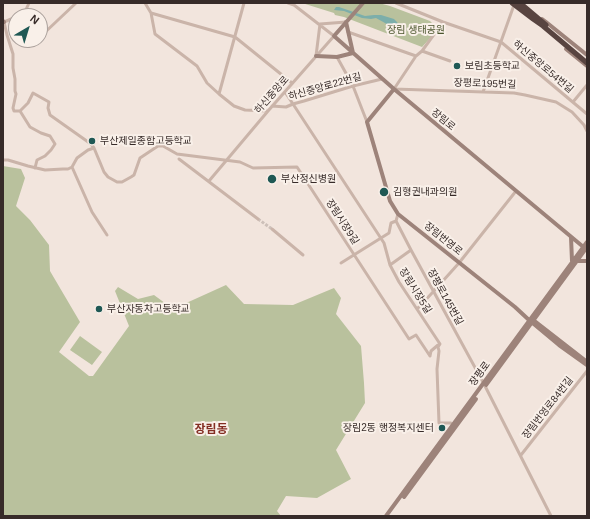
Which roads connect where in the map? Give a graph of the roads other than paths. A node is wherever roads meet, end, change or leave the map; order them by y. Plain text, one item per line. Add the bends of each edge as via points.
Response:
1 (76, 3) edge
2 (145, 3) edge
3 (244, 3) edge
4 (288, 3) edge
5 (363, 3) edge
6 (396, 3) edge
7 (515, 3) edge
8 (151, 13) junction
9 (534, 18) junction
10 (3, 21) edge
11 (347, 21) junction
12 (443, 22) junction
13 (320, 24) junction
14 (48, 29) edge
15 (348, 32) junction
16 (334, 36) junction
17 (235, 37) junction
18 (501, 42) junction
19 (422, 50) junction
20 (353, 53) junction
21 (316, 56) junction
22 (416, 56) junction
23 (587, 56) edge
24 (337, 57) junction
25 (587, 59) edge
26 (450, 61) dead end
27 (587, 63) edge
28 (587, 66) edge
29 (382, 79) junction
30 (292, 84) junction
31 (587, 85) edge
32 (353, 86) junction
33 (394, 89) junction
34 (285, 92) junction
35 (483, 92) junction
36 (219, 94) junction
37 (573, 102) junction
38 (293, 104) junction
39 (272, 106) junction
40 (20, 111) junction
41 (268, 111) junction
42 (587, 114) edge
43 (367, 122) junction
44 (587, 131) edge
45 (94, 148) junction
46 (180, 159) dead end
47 (3, 160) edge
48 (227, 160) junction
49 (72, 166) junction
50 (35, 168) junction
51 (209, 181) junction
52 (516, 191) junction
53 (398, 214) junction
54 (258, 219) tunnel mouth
55 (396, 221) junction
56 (272, 230) tunnel mouth
57 (107, 235) dead end
58 (381, 237) junction
59 (571, 237) junction
60 (587, 242) edge
61 (586, 248) edge
62 (411, 250) junction
63 (354, 255) junction
64 (303, 256) dead end
65 (575, 261) junction
66 (587, 261) edge
67 (341, 263) dead end
68 (459, 263) junction
69 (390, 265) junction
70 (433, 292) junction
71 (416, 309) junction
72 (531, 320) junction
73 (440, 344) junction
74 (587, 362) edge
75 (587, 365) edge
76 (587, 370) edge
77 (484, 385) junction
78 (455, 426) junction
79 (521, 455) junction
80 (387, 516) edge
81 (552, 516) edge

1 - 14 street
2 - 8 street
3 - 17 street
4 - 13 street, 장림로 via 294,4
5 - 11 street, 하신중앙로
6 - 12 street, 하신중앙로54번길
7 - 9 highway
7 - 18 street
8 - 17 street
8 - 36 street via 155,34 197,66 207,83
9 - 23 street via 546,22
9 - 25 highway
9 - 27 highway
9 - 28 street
10 - 40 street via 13,54 16,94 14,111
11 - 13 street
11 - 15 street
11 - 16 street, 하신중앙로
12 - 18 street, 하신중앙로54번길
12 - 19 street
13 - 16 street, 장림로
13 - 21 street
15 - 20 street
15 - 22 street
16 - 20 street, 장림로
16 - 21 street, 하신중앙로
17 - 30 street
17 - 36 street
18 - 35 street
18 - 37 street, 하신중앙로54번길
19 - 22 street
19 - 26 street
20 - 24 street
20 - 29 street, 장림로
21 - 24 street
21 - 30 street, 하신중앙로
22 - 33 street
24 - 32 street
29 - 32 street, 하신중앙로22번길
29 - 33 street, 장림로
30 - 34 street, 하신중앙로
31 - 37 street
32 - 38 street, 하신중앙로22번길
32 - 43 street
33 - 35 street, 장평로195번길
33 - 43 street
33 - 52 street, 장림로
34 - 38 street, 장림시장5길
34 - 39 street, 하신중앙로
35 - 44 street, 장평로195번길 via 514,92 556,102 572,112
36 - 41 street via 234,106 245,110
37 - 42 street, 하신중앙로54번길
38 - 39 street, 하신중앙로22번길 via 286,107
38 - 58 street, 장림시장5길
39 - 41 street, 하신중앙로
40 - 45 street via 34,93 49,102 50,115
40 - 50 street via 30,127 50,136 55,144 45,156 37,160
41 - 48 street, 하신중앙로
43 - 53 street, 장림번영로 via 390,201
45 - 48 street via 104,172 117,182 134,175 140,158 158,146 177,154
45 - 49 street via 77,158
46 - 51 street
47 - 50 street
48 - 51 street, 하신중앙로
48 - 63 street, 장림시장9길 via 253,168 297,167
49 - 50 street via 68,169
49 - 57 street via 92,212
51 - 54 street
52 - 59 street, 장림로
52 - 68 street
53 - 55 street
53 - 68 street, 장림번영로
55 - 58 street via 391,223 389,234
55 - 62 street, 장평로145번길
56 - 64 street
58 - 63 street
58 - 69 street, 장림시장5길
59 - 61 street, 장림로
59 - 65 street
60 - 61 street, 장평로
61 - 65 street, 장평로
62 - 69 street
62 - 70 street, 장평로145번길
63 - 67 street
63 - 73 street, 장림시장9길 via 409,339 416,334 430,356 431,351
65 - 66 street
65 - 72 street, 장평로
68 - 70 street
68 - 72 street, 장림번영로
69 - 71 street, 장림시장5길
70 - 71 street
70 - 77 street, 장평로145번길
71 - 73 street, 장림시장5길
72 - 74 street
72 - 75 street
72 - 77 street, 장평로
73 - 78 street via 437,369 439,423 451,423
76 - 79 street, 장림번영로84번길
77 - 78 street, 장평로
77 - 79 street, 장평로145번길
78 - 80 street, 장평로
79 - 81 street, 장평로145번길

